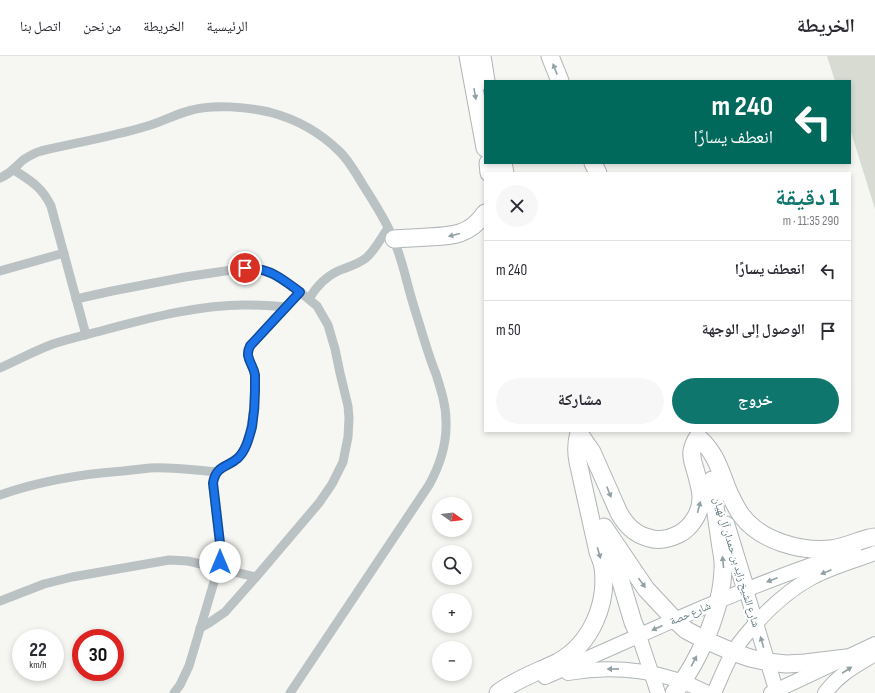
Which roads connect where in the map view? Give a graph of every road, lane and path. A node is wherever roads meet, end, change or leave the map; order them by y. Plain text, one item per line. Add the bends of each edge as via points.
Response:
1 (468, 56) edge
2 (482, 56) edge
3 (550, 56) edge
4 (486, 80) edge
5 (560, 80) edge
6 (484, 143) edge
7 (14, 170) junction
8 (0, 178) edge
9 (484, 214) edge
10 (391, 233) junction
11 (64, 253) junction
12 (0, 271) edge
13 (300, 292) junction
14 (76, 299) junction
15 (309, 299) junction
16 (286, 307) junction
17 (86, 335) junction
18 (0, 368) edge
19 (578, 432) edge
20 (697, 434) edge
21 (217, 472) junction
22 (712, 480) junction
23 (0, 495) edge
24 (604, 527) junction
25 (875, 537) edge
26 (875, 545) edge
27 (875, 553) edge
28 (219, 568) junction
29 (256, 577) junction
30 (746, 590) junction
31 (0, 601) edge
32 (718, 601) junction
33 (674, 619) junction
34 (756, 623) junction
35 (200, 628) junction
36 (639, 636) junction
37 (705, 640) junction
38 (875, 644) edge
39 (733, 652) junction
40 (875, 654) edge
41 (846, 658) junction
42 (768, 662) junction
43 (652, 673) junction
44 (544, 677) junction
45 (679, 687) edge
46 (775, 692) edge
47 (174, 693) edge
48 (290, 693) edge
49 (498, 693) edge
50 (510, 693) edge
51 (658, 693) edge
52 (708, 693) edge
53 (714, 693) edge
54 (825, 693) edge

1 -> 6 highway
2 - 4 highway
5 -> 3 highway
7 - 8 street
7 - 10 street via 35,153 142,128 191,110 205,107 254,109 294,121 315,131 333,145 354,171
7 - 11 street via 34,183 44,194 53,212
9 -> 10 highway via 471,228 452,236
10 - 15 street via 365,258 324,280
10 - 48 street via 444,402 444,449 429,486
11 - 12 street
11 - 14 street
13 - 14 street via 271,272 245,268 149,283
13 - 15 street
13 - 16 street
14 - 17 street
15 - 29 street via 317,306 332,336 348,406 348,444 343,462 326,494
16 - 17 street via 216,307 160,316
16 - 21 street via 248,350 255,381 252,427 240,455
17 - 18 street via 40,349
19 -> 20 highway via 592,452 624,522 641,536 651,539 673,537 683,532 697,516 702,494 692,458
19 - 24 highway
19 -> 49 highway via 578,462 603,566 604,581 599,612 588,635 570,654
20 - 22 highway, شارع الشيخ زايد بن حمدان آل نهيان
20 - 25 highway via 716,459 736,507 743,517 751,526 771,538 783,544 813,550 832,549
21 - 23 street via 150,468 105,472 44,482
21 - 28 street via 213,487 221,549
22 - 30 highway, شارع الشيخ زايد بن حمدان آل نهيان
32 -> 22 highway via 723,567
24 -> 33 highway via 646,589
24 - 36 highway
26 -> 30 main road, شارع حصة via 801,568
27 -> 34 main road via 826,571 800,585 781,598
28 - 29 street
28 - 31 street via 182,560 161,561 72,577 44,584
28 - 35 street
29 - 35 street via 225,612
30 - 32 main road, شارع حصة
30 - 34 main road, شارع الشيخ زايد بن حمدان آل نهيان
32 - 33 main road, شارع حصة
32 - 37 highway
33 -> 36 main road, شارع حصة
33 - 37 highway via 686,630
34 - 39 main road
42 -> 34 main road, شارع الشيخ زايد بن حمدان آل نهيان
35 - 47 street via 185,677
36 - 43 main road
36 - 44 main road, شارع حصة
37 - 39 highway
45 -> 37 highway
38 - 41 main road
39 - 42 highway
39 - 53 main road
54 -> 40 main road via 841,675
41 - 42 highway via 786,664
41 - 46 main road
42 - 46 main road, شارع الشيخ زايد بن حمدان آل نهيان
43 -> 44 main road via 615,668 582,670
43 - 45 main road
43 - 51 main road
44 - 50 main road, شارع حصة
45 - 52 main road

